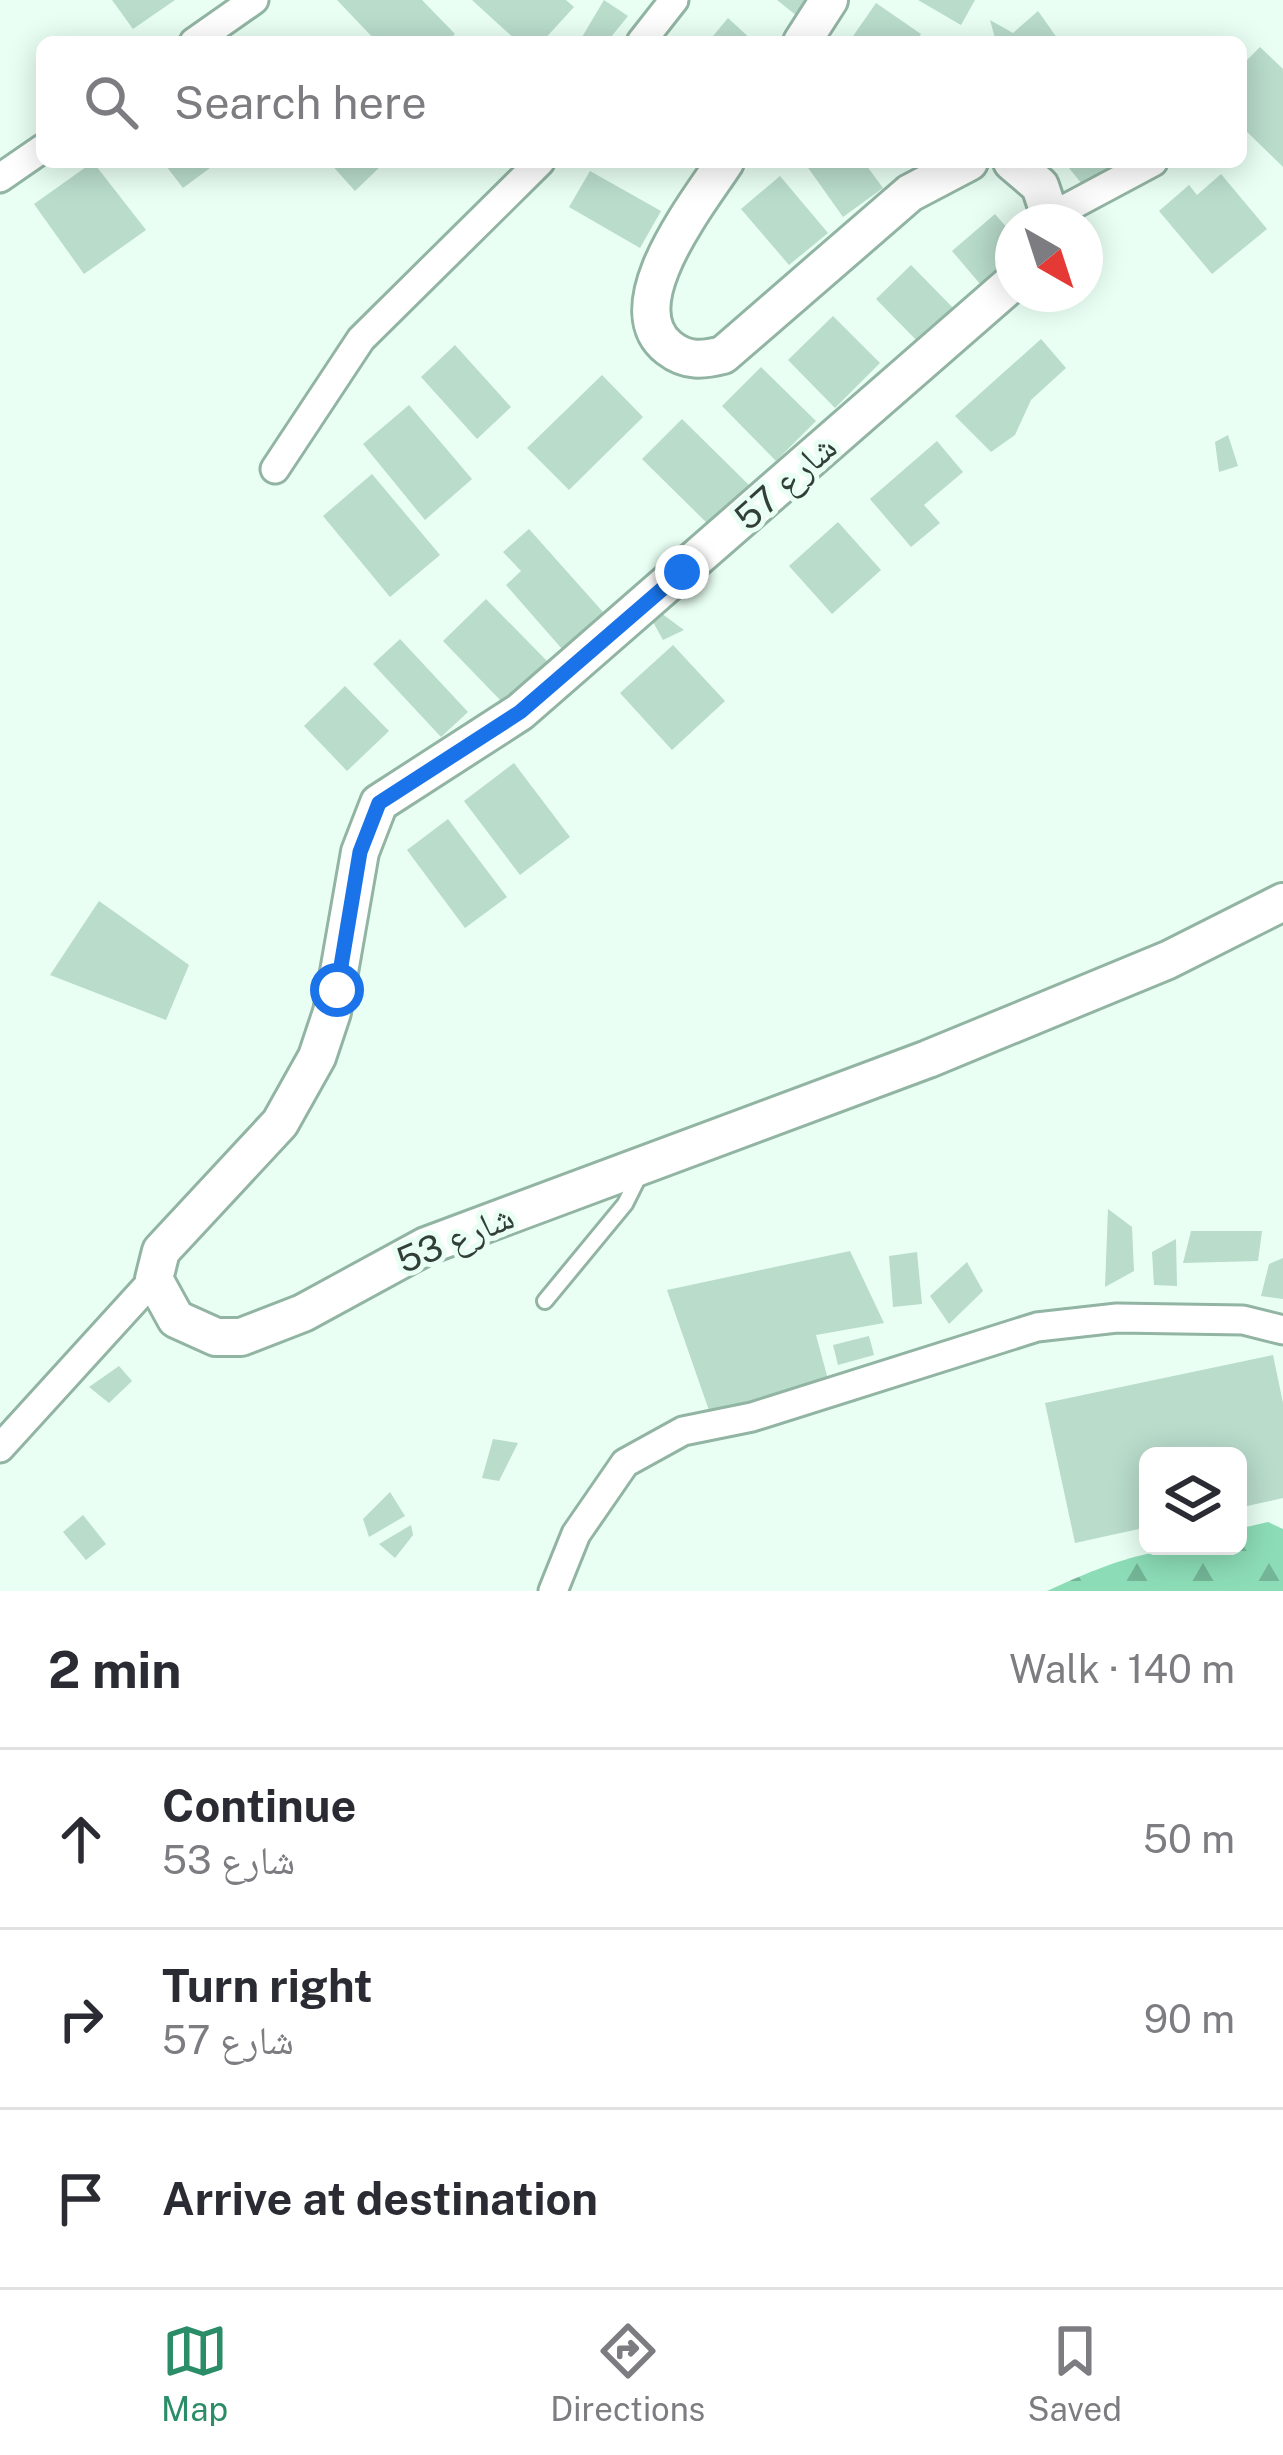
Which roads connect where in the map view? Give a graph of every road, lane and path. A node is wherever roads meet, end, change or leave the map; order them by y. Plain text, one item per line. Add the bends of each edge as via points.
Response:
1 (254, 0) edge
2 (674, 0) edge
3 (829, 0) edge
4 (203, 36) edge
5 (646, 36) edge
6 (806, 36) edge
7 (36, 153) edge
8 (534, 168) edge
9 (721, 168) edge
10 (958, 168) edge
11 (1019, 168) edge
12 (1142, 168) edge
13 (0, 178) edge
14 (1047, 204) edge
15 (1079, 204) edge
16 (995, 298) edge
17 (275, 470) dead end
18 (1283, 902) edge
19 (643, 1167) junction
20 (154, 1279) junction
21 (545, 1300) dead end
22 (1283, 1330) edge
23 (0, 1448) edge
24 (553, 1591) edge

1 - 4 street
2 - 5 street
3 - 6 street
7 - 13 street
8 - 17 street via 361,339
9 - 10 street via 662,266 651,301 662,343 701,361 723,356 910,193
11 - 14 street
12 - 15 street
16 - 20 street, شارع 57 via 520,712 379,803 360,852 317,1057 280,1123 161,1251
18 - 19 street, شارع 53 via 1125,978
19 - 20 street, شارع 53 via 426,1246 241,1337 192,1330 176,1319
19 - 21 lane via 625,1204
20 - 23 street
22 - 24 street via 1244,1320 1117,1318 1037,1327 752,1417 683,1431 625,1462 576,1534

